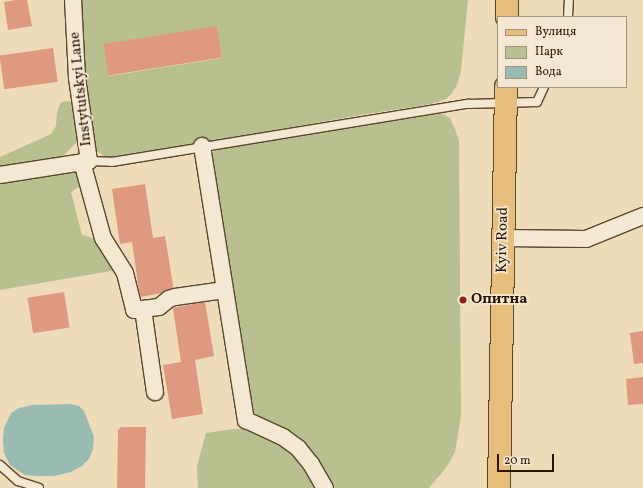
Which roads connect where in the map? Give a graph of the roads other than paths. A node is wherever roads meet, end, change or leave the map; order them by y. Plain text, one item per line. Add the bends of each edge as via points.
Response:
1 (73, 0) edge
2 (507, 0) edge
3 (569, 0) edge
4 (507, 16) edge
5 (568, 16) edge
6 (544, 88) edge
7 (505, 95) edge
8 (202, 146) junction
9 (86, 161) junction
10 (0, 175) edge
11 (643, 216) edge
12 (503, 238) junction
13 (225, 290) junction
14 (142, 309) junction
15 (155, 392) dead end
16 (0, 466) edge
17 (39, 488) edge
18 (325, 488) edge
19 (499, 488) edge

1 - 9 street, Instytutskyi Lane via 77,78
2 - 4 main road
3 - 5 lane
6 - 7 lane via 537,102
7 - 8 lane via 468,104
7 - 12 main road, Kyiv Road
8 - 9 lane via 112,162
8 - 13 street
9 - 10 street, Instytutskyi Lane
9 - 14 street via 103,238 125,273 134,310
11 - 12 street via 586,239
12 - 19 main road, Kyiv Road
13 - 14 street via 175,297 159,307
13 - 18 street via 246,420 283,437 298,448
14 - 15 street
16 - 17 lane via 18,481

